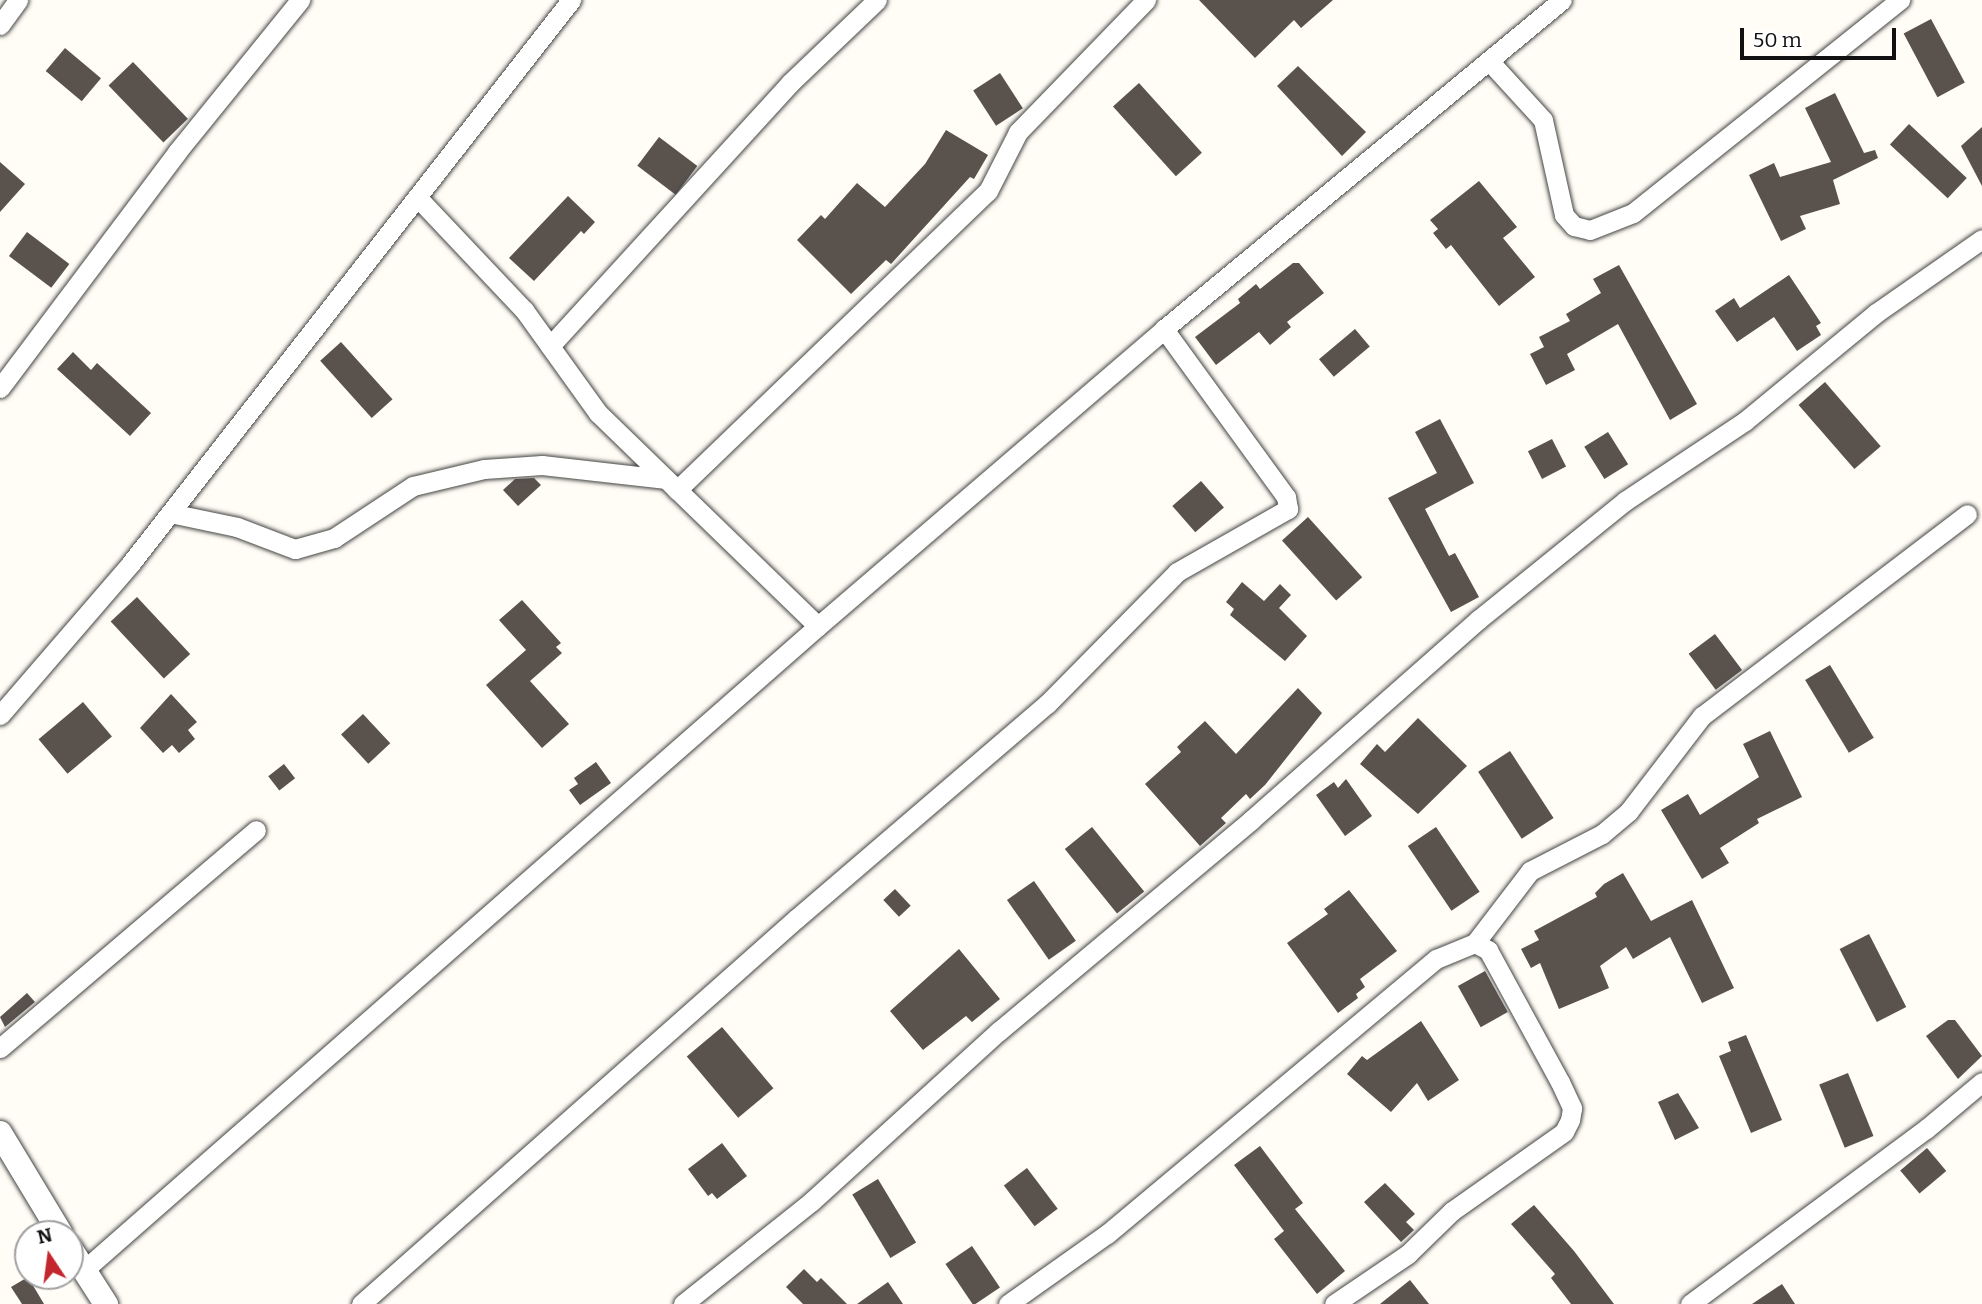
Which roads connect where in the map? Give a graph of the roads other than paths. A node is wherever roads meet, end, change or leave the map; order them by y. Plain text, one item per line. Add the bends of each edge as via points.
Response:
1 (18, 0) edge
2 (300, 0) edge
3 (571, 0) edge
4 (877, 0) edge
5 (1146, 0) edge
6 (1562, 0) edge
7 (1900, 0) edge
8 (0, 25) edge
9 (1490, 63) junction
10 (417, 197) junction
11 (1982, 239) edge
12 (1164, 329) junction
13 (550, 346) junction
14 (0, 388) edge
15 (671, 484) junction
16 (170, 513) junction
17 (1966, 514) dead end
18 (818, 626) junction
19 (0, 715) edge
20 (256, 830) dead end
21 (1475, 943) junction
22 (0, 1048) edge
23 (1982, 1082) edge
24 (0, 1133) edge
25 (53, 1220) edge
26 (84, 1270) joint
27 (106, 1304) edge
28 (361, 1304) edge
29 (683, 1304) edge
30 (1008, 1304) edge
31 (1334, 1304) edge
32 (1690, 1304) edge

1 - 8 street
2 - 14 street via 177,152
3 - 10 street
4 - 13 street via 790,83
5 - 15 street via 1018,132 988,191
6 - 9 street
7 - 9 street via 1633,213 1590,230 1574,226 1564,215 1543,120
9 - 12 street
10 - 13 street via 524,310
10 - 16 street
11 - 29 street via 1876,313 1745,421 1625,501 1478,620 1251,820 999,1031 812,1201
12 - 18 street
12 - 28 street via 1286,497 1288,509 1183,567 1007,740 797,918
13 - 15 street via 598,413
15 - 16 street via 542,465 484,469 413,486 334,538 295,549 237,527
15 - 18 street
16 - 19 street
17 - 21 street via 1702,716 1629,811 1594,839 1530,871
18 - 26 street
20 - 22 street
21 - 30 street via 1436,959 1107,1234
21 - 31 street via 1489,950 1560,1082 1572,1108 1570,1120 1564,1132 1452,1211 1408,1254
23 - 32 street via 1926,1129
24 - 25 street
26 - 27 street

